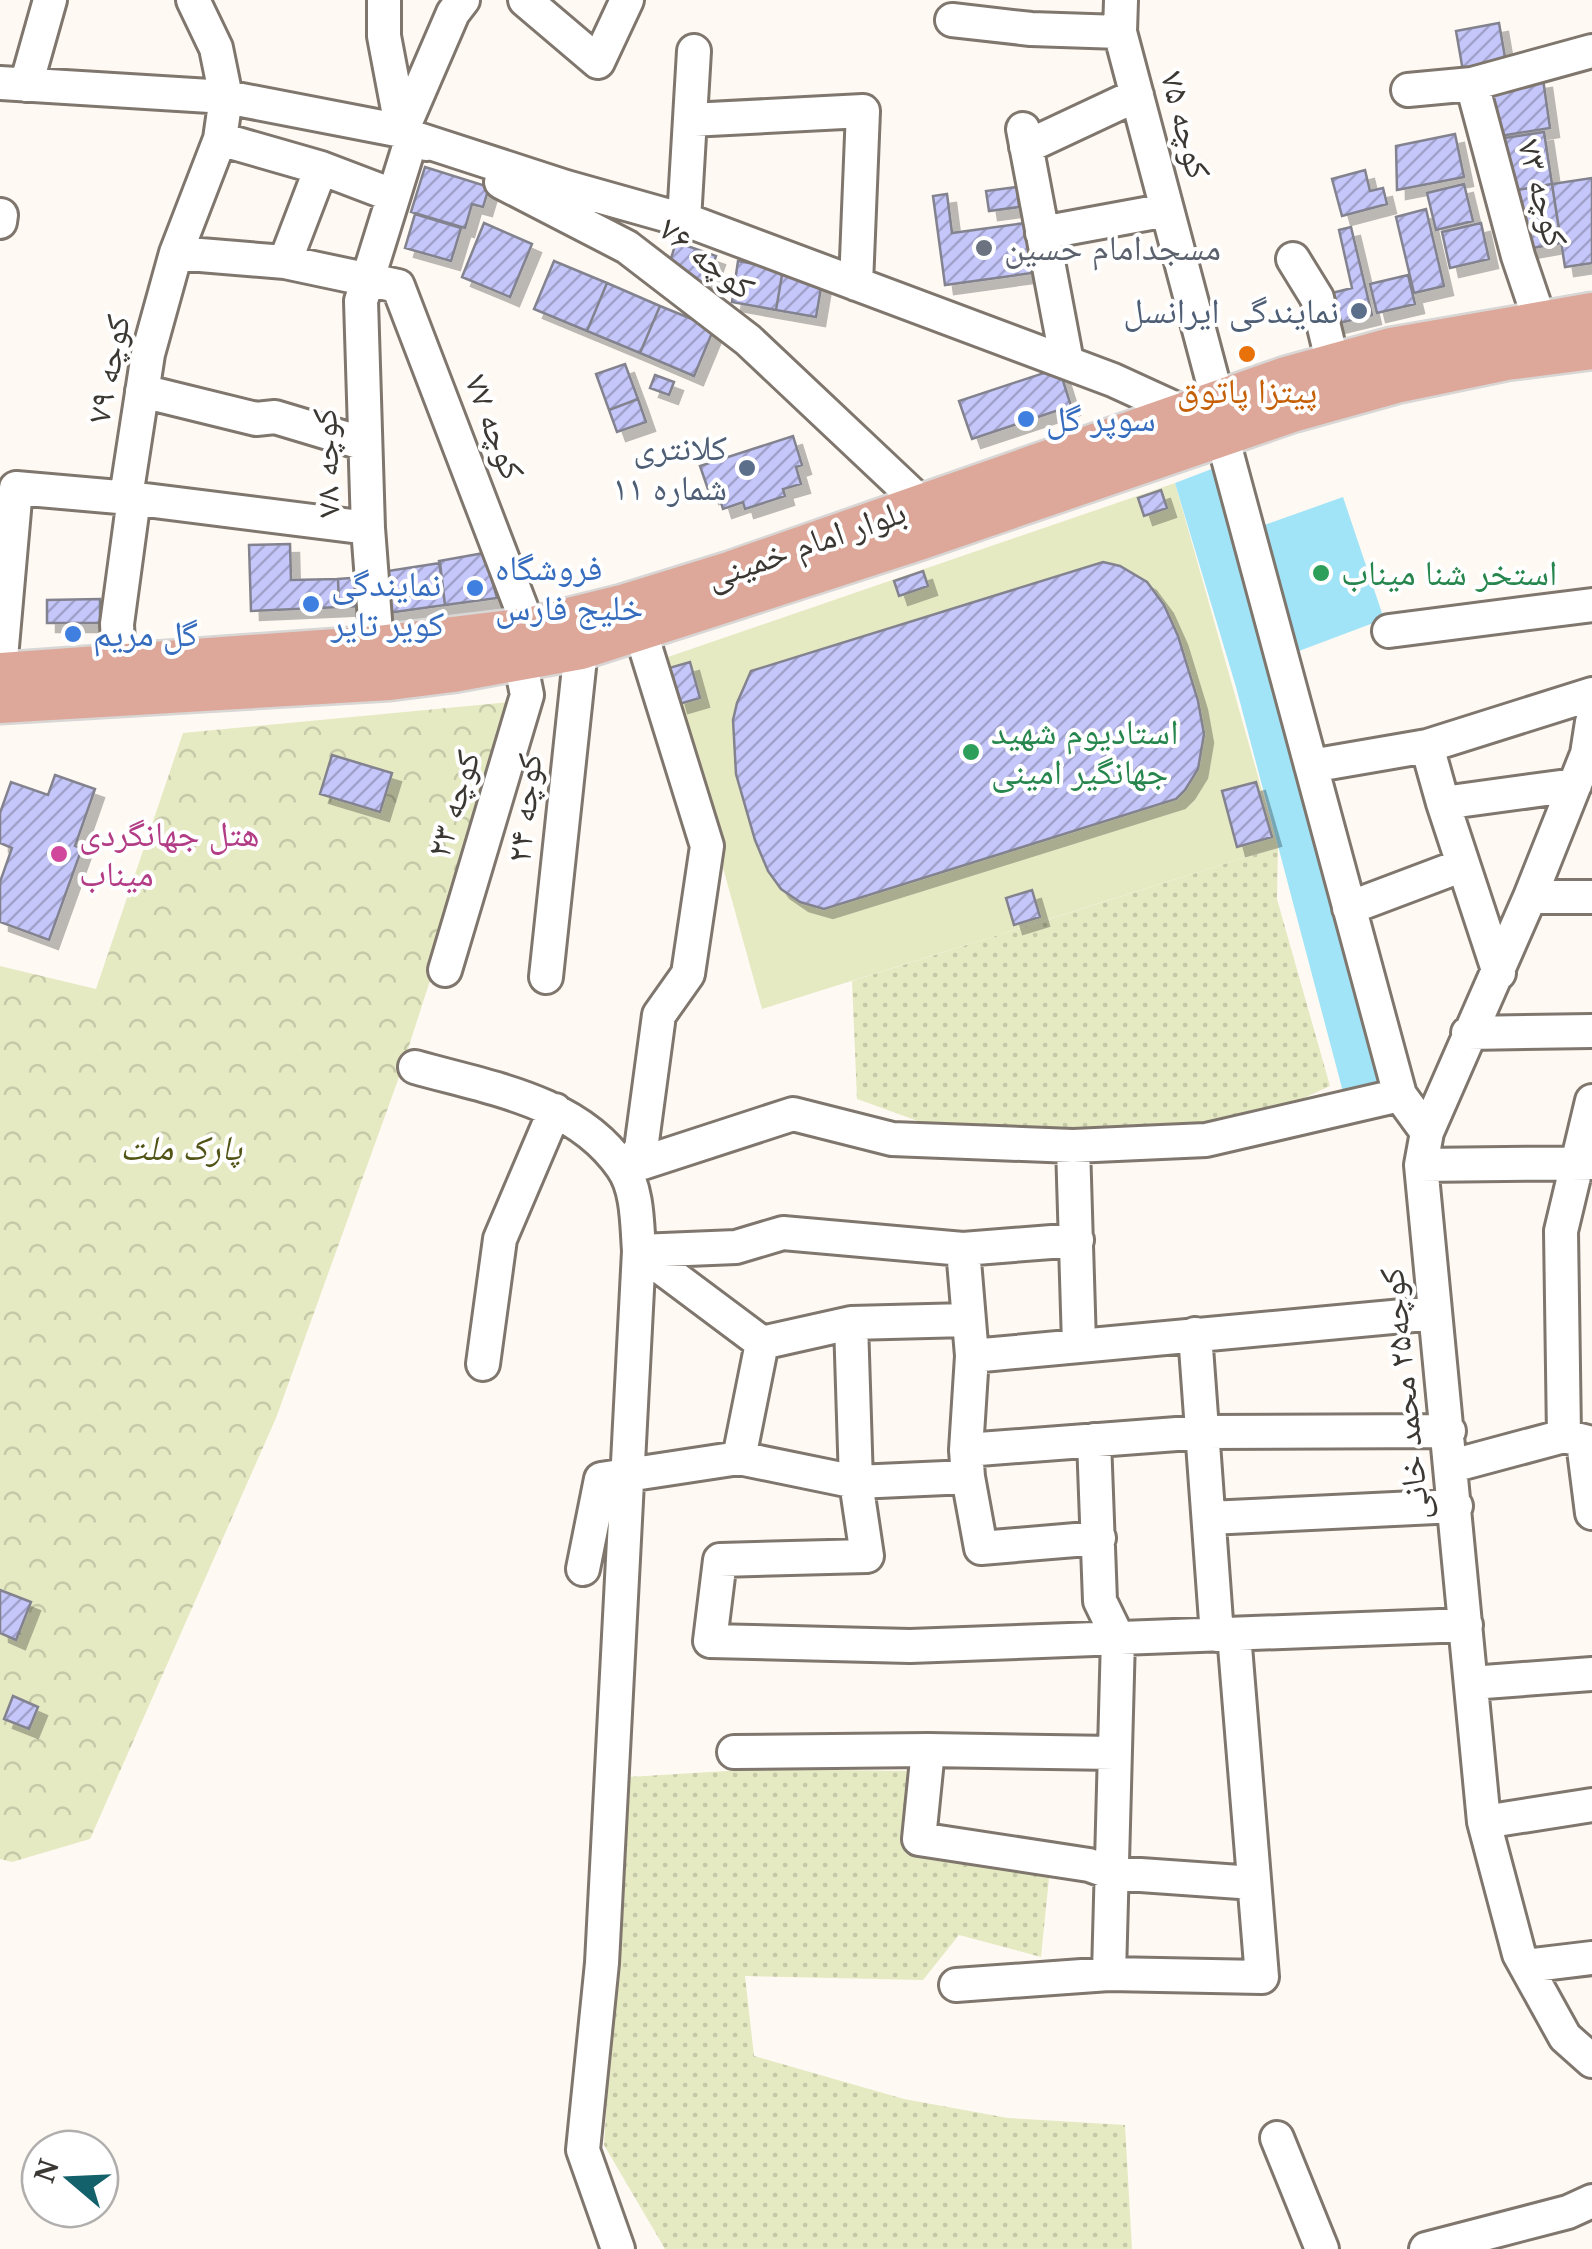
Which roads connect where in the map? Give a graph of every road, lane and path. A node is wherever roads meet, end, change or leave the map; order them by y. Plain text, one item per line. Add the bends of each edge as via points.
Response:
1 (50, 0) edge
2 (193, 0) edge
3 (384, 0) edge
4 (463, 0) edge
5 (525, 0) edge
6 (628, 0) edge
7 (1120, 16) edge
8 (952, 20) dead end
9 (694, 51) dead end
10 (1592, 51) edge
11 (13, 84) edge
12 (1472, 84) junction
13 (1408, 90) dead end
14 (1136, 95) junction
15 (226, 97) junction
16 (690, 120) junction
17 (407, 134) junction
18 (220, 139) junction
19 (321, 168) junction
20 (392, 195) junction
21 (1167, 210) junction
22 (1, 215) edge
23 (684, 220) junction
24 (0, 222) edge
25 (1042, 233) junction
26 (176, 253) junction
27 (1294, 260) dead end
28 (284, 262) junction
29 (366, 278) junction
30 (856, 284) junction
31 (1592, 313) edge
32 (1540, 322) junction
33 (1592, 350) edge
34 (1067, 362) junction
35 (1333, 364) junction
36 (142, 391) junction
37 (1208, 417) junction
38 (365, 444) junction
39 (130, 498) junction
40 (923, 505) junction
41 (368, 528) junction
42 (1592, 605) edge
43 (640, 630) junction
44 (1389, 631) dead end
45 (524, 644) junction
46 (378, 646) junction
47 (581, 648) junction
48 (119, 664) junction
49 (0, 671) edge
50 (1592, 694) edge
51 (0, 703) edge
52 (1590, 743) edge
53 (1427, 746) junction
54 (1311, 766) junction
55 (1575, 785) junction
56 (1442, 803) junction
57 (1464, 866) junction
58 (1530, 897) junction
59 (1592, 897) edge
60 (1349, 908) junction
61 (445, 970) dead end
62 (1498, 973) junction
63 (546, 977) dead end
64 (1592, 1031) edge
65 (1468, 1032) junction
66 (415, 1068) dead end
67 (1400, 1095) junction
68 (1592, 1101) edge
69 (555, 1110) junction
70 (1426, 1132) junction
71 (1073, 1146) junction
72 (1585, 1163) edge
73 (1422, 1165) junction
74 (624, 1169) junction
75 (1077, 1240) junction
76 (963, 1249) junction
77 (639, 1251) junction
78 (1435, 1313) junction
79 (967, 1320) junction
80 (852, 1323) junction
81 (1195, 1334) junction
82 (762, 1343) junction
83 (1079, 1344) junction
84 (972, 1356) junction
85 (483, 1364) dead end
86 (1449, 1431) junction
87 (1203, 1432) junction
88 (1094, 1440) junction
89 (1580, 1440) edge
90 (739, 1458) junction
91 (967, 1463) junction
92 (1452, 1466) junction
93 (628, 1475) junction
94 (856, 1482) junction
95 (1456, 1506) junction
96 (1592, 1514) edge
97 (1209, 1518) junction
98 (1099, 1538) junction
99 (583, 1569) dead end
100 (1466, 1625) junction
101 (1226, 1634) junction
102 (1118, 1638) junction
103 (1592, 1674) edge
104 (1471, 1683) junction
105 (928, 1750) junction
106 (734, 1752) dead end
107 (1115, 1753) junction
108 (1592, 1805) edge
109 (1484, 1822) junction
110 (1112, 1873) junction
111 (1254, 1884) junction
112 (1592, 1958) edge
113 (1526, 1966) junction
114 (1109, 1974) junction
115 (956, 1986) dead end
116 (1592, 2061) edge
117 (1278, 2138) dead end
118 (1592, 2201) edge
119 (618, 2249) edge
120 (1322, 2249) edge
121 (1426, 2249) edge

1 - 11 street
2 - 15 street, کوچه ۷۹ via 216,48
3 - 17 street via 384,36
4 - 17 street, کوچه ۷۸
5 - 6 street via 598,62
7 - 8 street, کوچه ۷۵ via 1031,29
7 - 14 street, کوچه ۷۵
9 - 16 street
10 - 12 street
11 - 15 street
12 - 13 street
12 - 32 street, کوچه ۷۳
14 - 21 street, کوچه ۷۵
14 - 25 street via 1025,138
15 - 17 street
15 - 18 street, کوچه ۷۹
16 - 23 street
16 - 30 street via 863,111
17 - 20 street, کوچه ۷۸
17 - 23 street
17 - 40 street, کوچه ۷۶ via 628,247 748,340
18 - 19 street
18 - 26 street, کوچه ۷۹
19 - 20 street
19 - 28 street
20 - 29 street, کوچه ۷۸
21 - 25 street
21 - 37 street, کوچه ۷۵
22 - 24 street
23 - 30 street
25 - 34 street
26 - 28 street
26 - 36 street, کوچه ۷۹
27 - 35 street via 1317,298
28 - 29 street
29 - 38 street, کوچه ۷۸
29 - 45 street, کوچه ۷۷ via 398,286
30 - 34 street
31 - 32 main road, بلوار امام خمینی
32 - 35 main road, بلوار امام خمینی
33 - 37 main road, بلوار امام خمینی
34 - 37 street
35 - 37 main road, بلوار امام خمینی
36 - 38 street via 256,419 275,417
36 - 39 street, کوچه ۷۹
37 - 40 main road, بلوار امام خمینی
37 - 43 main road, بلوار امام خمینی via 883,552
37 - 54 street, کوچه ۷۵
38 - 41 street, کوچه ۷۸
39 - 41 street
39 - 48 street, کوچه ۷۹
39 - 49 street via 16,488
40 - 45 main road, بلوار امام خمینی
41 - 46 street, کوچه ۷۸
42 - 44 street
43 - 47 main road, بلوار امام خمینی
43 - 74 street via 707,846 688,974 659,1015 641,1148
45 - 46 main road, بلوار امام خمینی
45 - 47 main road, بلوار امام خمینی
45 - 51 main road, بلوار امام خمینی via 390,680
45 - 61 street, کوچه ۲۳ via 527,696
46 - 48 main road, بلوار امام خمینی
47 - 63 street, کوچه ۲۴
48 - 49 main road, بلوار امام خمینی
50 - 53 street
52 - 55 street, کوچه۲۵ محمد خانی
53 - 54 street
53 - 56 street
54 - 60 street, کوچه ۷۵
55 - 56 street
55 - 58 street, کوچه۲۵ محمد خانی
56 - 57 street
57 - 60 street
57 - 62 street
58 - 59 street
58 - 62 street, کوچه۲۵ محمد خانی
60 - 67 street, کوچه ۷۵
62 - 65 street, کوچه۲۵ محمد خانی
64 - 65 street
65 - 70 street, کوچه۲۵ محمد خانی
66 - 69 street
67 - 70 street, کوچه ۷۵
67 - 71 street via 1206,1140
68 - 72 street
69 - 74 street via 582,1126
69 - 85 street via 500,1239
70 - 73 street, کوچه۲۵ محمد خانی
71 - 74 street via 892,1140 792,1114
71 - 75 street
72 - 73 street
72 - 89 street via 1561,1231
73 - 78 street, کوچه۲۵ محمد خانی
74 - 77 street
75 - 76 street
75 - 83 street
76 - 77 street via 782,1233 736,1248
76 - 79 street
77 - 82 street
77 - 93 street
78 - 81 street
78 - 86 street, کوچه۲۵ محمد خانی
79 - 80 street
79 - 84 street
80 - 82 street
80 - 94 street
81 - 83 street
81 - 87 street
82 - 90 street
83 - 84 street
84 - 91 street
86 - 87 street
86 - 92 street, کوچه۲۵ محمد خانی
87 - 88 street
87 - 97 street
88 - 91 street
88 - 98 street
89 - 92 street
89 - 96 street
90 - 93 street
90 - 94 street
91 - 94 street
91 - 98 street via 981,1548
92 - 95 street, کوچه۲۵ محمد خانی
93 - 99 street via 601,1479
93 - 119 street via 602,1963 582,2150
94 - 102 street via 867,1556 720,1560 710,1641 910,1646
95 - 97 street
95 - 100 street, کوچه۲۵ محمد خانی
97 - 101 street
98 - 102 street via 1100,1601
100 - 101 street
100 - 104 street, کوچه۲۵ محمد خانی
101 - 102 street
101 - 111 street
102 - 107 street
103 - 104 street
104 - 109 street, کوچه۲۵ محمد خانی
105 - 106 street
105 - 107 street
105 - 110 street via 920,1839
107 - 110 street
108 - 109 street
109 - 113 street, کوچه۲۵ محمد خانی
110 - 111 street
110 - 114 street
111 - 114 street via 1262,1977
112 - 113 street
113 - 116 street, کوچه۲۵ محمد خانی via 1565,2036
114 - 115 street
117 - 120 street
118 - 121 street

